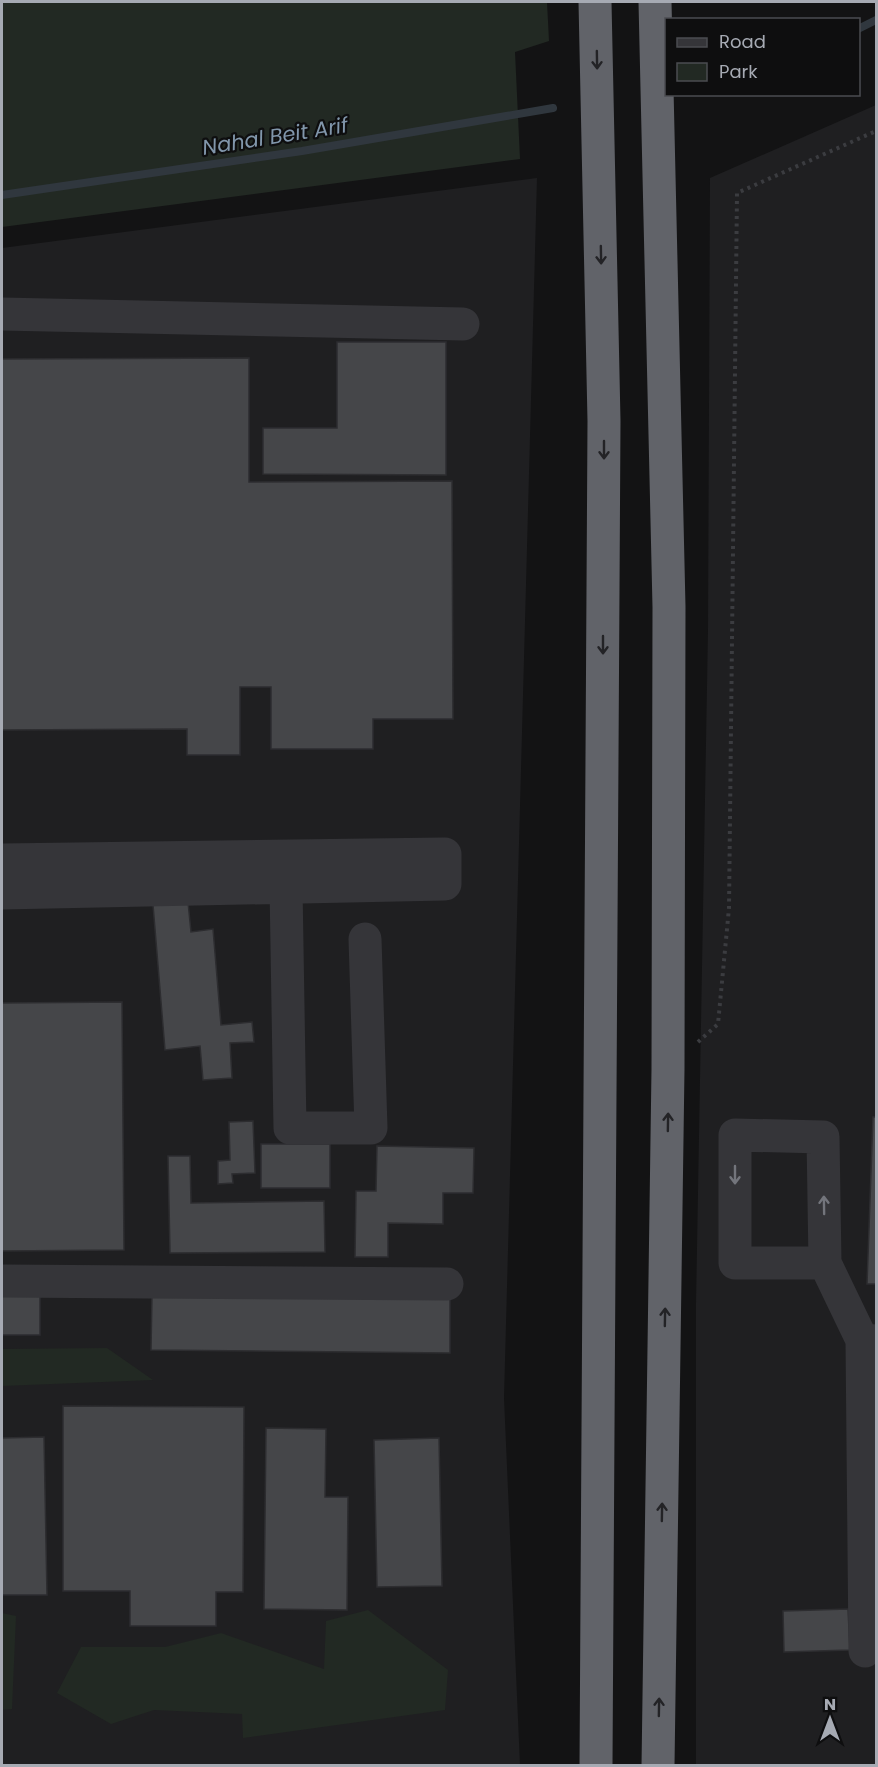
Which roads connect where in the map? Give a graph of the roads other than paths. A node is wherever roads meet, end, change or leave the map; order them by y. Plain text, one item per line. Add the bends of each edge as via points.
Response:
1 (596, 2) edge
2 (655, 2) edge
3 (2, 314) edge
4 (463, 324) dead end
5 (2, 860) edge
6 (286, 886) junction
7 (2, 893) edge
8 (365, 939) dead end
9 (825, 1263) junction
10 (2, 1281) edge
11 (447, 1284) dead end
12 (869, 1340) edge
13 (866, 1651) dead end
14 (596, 1766) edge
15 (658, 1766) edge

1 -> 14 highway via 604,421
15 -> 2 highway via 668,1069 669,607
3 - 4 lane
5 - 6 lane via 445,854 445,884
6 - 7 lane
6 - 8 lane via 290,1128 371,1128
9 -> 9 lane via 823,1137 735,1135 735,1263
9 - 12 lane
10 - 11 lane
12 - 13 lane

